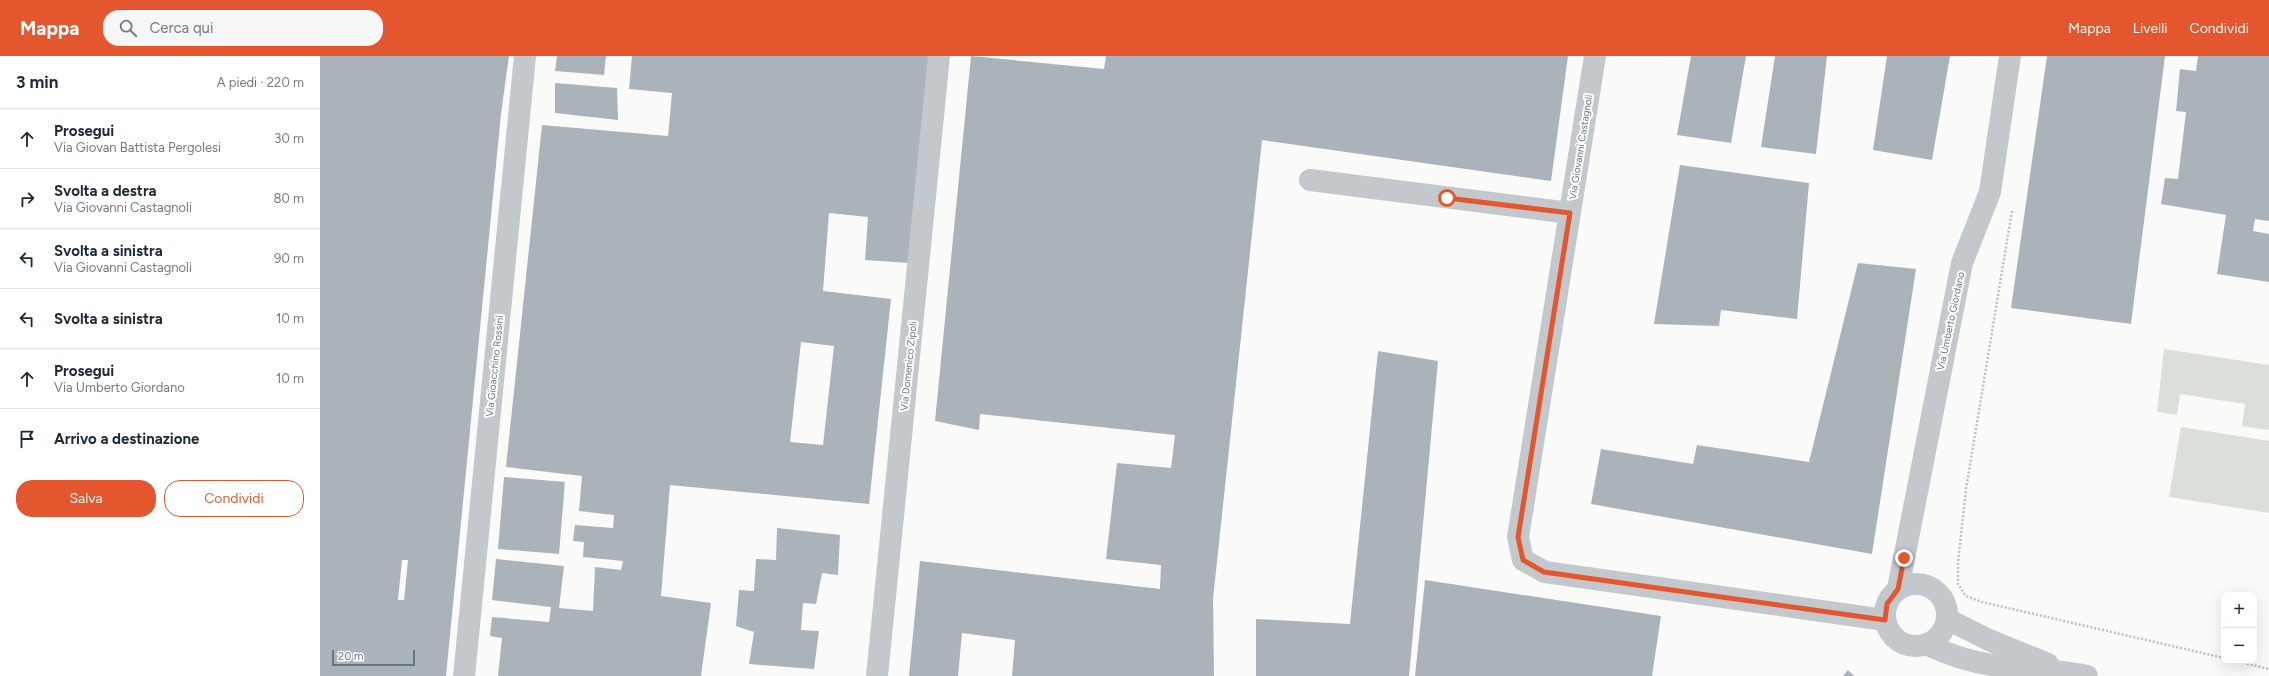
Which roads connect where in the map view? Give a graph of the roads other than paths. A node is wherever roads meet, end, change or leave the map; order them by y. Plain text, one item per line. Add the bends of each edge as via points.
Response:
1 (524, 56) edge
2 (939, 56) edge
3 (1595, 56) edge
4 (2010, 56) edge
5 (1310, 180) dead end
6 (1570, 213) junction
7 (1898, 589) junction
8 (1947, 619) junction
9 (1885, 620) junction
10 (1926, 644) junction
11 (2077, 674) edge
12 (464, 676) edge
13 (877, 676) edge

1 - 12 street, Via Gioacchino Rossini
2 - 13 street, Via Domenico Zipoli
3 - 6 street, Via Giovanni Castagnoli
4 - 7 street, Via Umberto Giordano via 1990,192 1962,262
5 - 6 street
6 - 9 street, Via Giovanni Castagnoli via 1518,537 1523,560 1544,572
7 - 8 street via 1911,584 1922,584 1933,589 1945,601
7 - 9 street via 1887,604
8 - 10 street via 1943,630
8 - 11 street via 1989,640
9 - 10 street via 1889,630 1899,640 1906,644
10 - 11 street via 1950,655 1998,666

